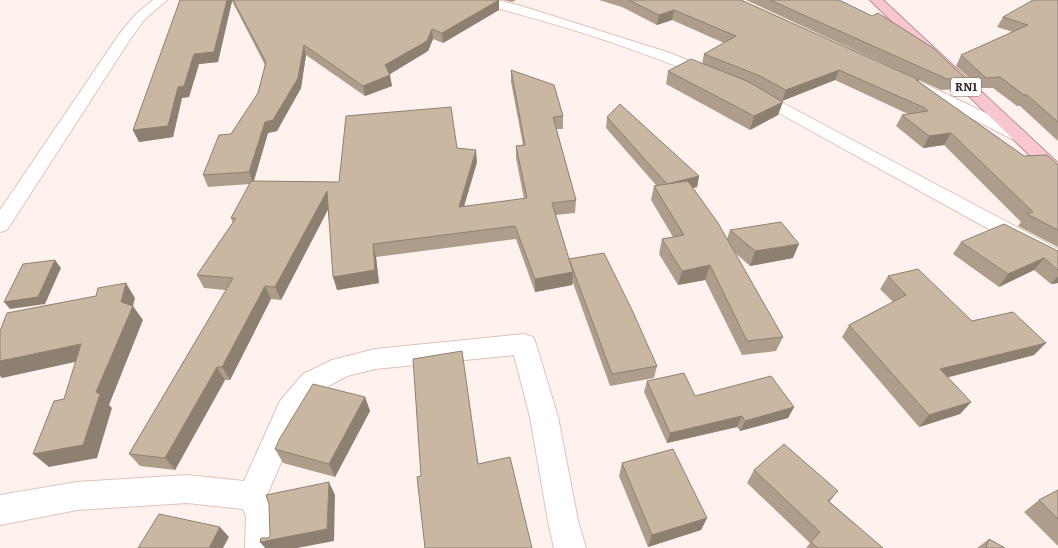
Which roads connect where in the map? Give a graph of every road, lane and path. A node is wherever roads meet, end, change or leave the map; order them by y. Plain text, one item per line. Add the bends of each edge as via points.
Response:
1 (161, 0) edge
2 (480, 0) edge
3 (876, 0) edge
4 (896, 75) edge
5 (1018, 134) junction
6 (1058, 173) edge
7 (0, 225) edge
8 (1058, 258) edge
9 (252, 496) junction
10 (0, 510) edge
11 (261, 548) edge
12 (570, 548) edge

1 - 7 street via 140,17 125,36
2 - 8 street via 514,8 666,56 735,85
3 - 5 highway, RN1
4 - 5 street
5 - 6 highway, RN1
9 - 10 street via 187,489 78,496
9 - 11 street via 260,516
9 - 12 street via 290,409 312,382 341,367 375,359 524,344 544,417

